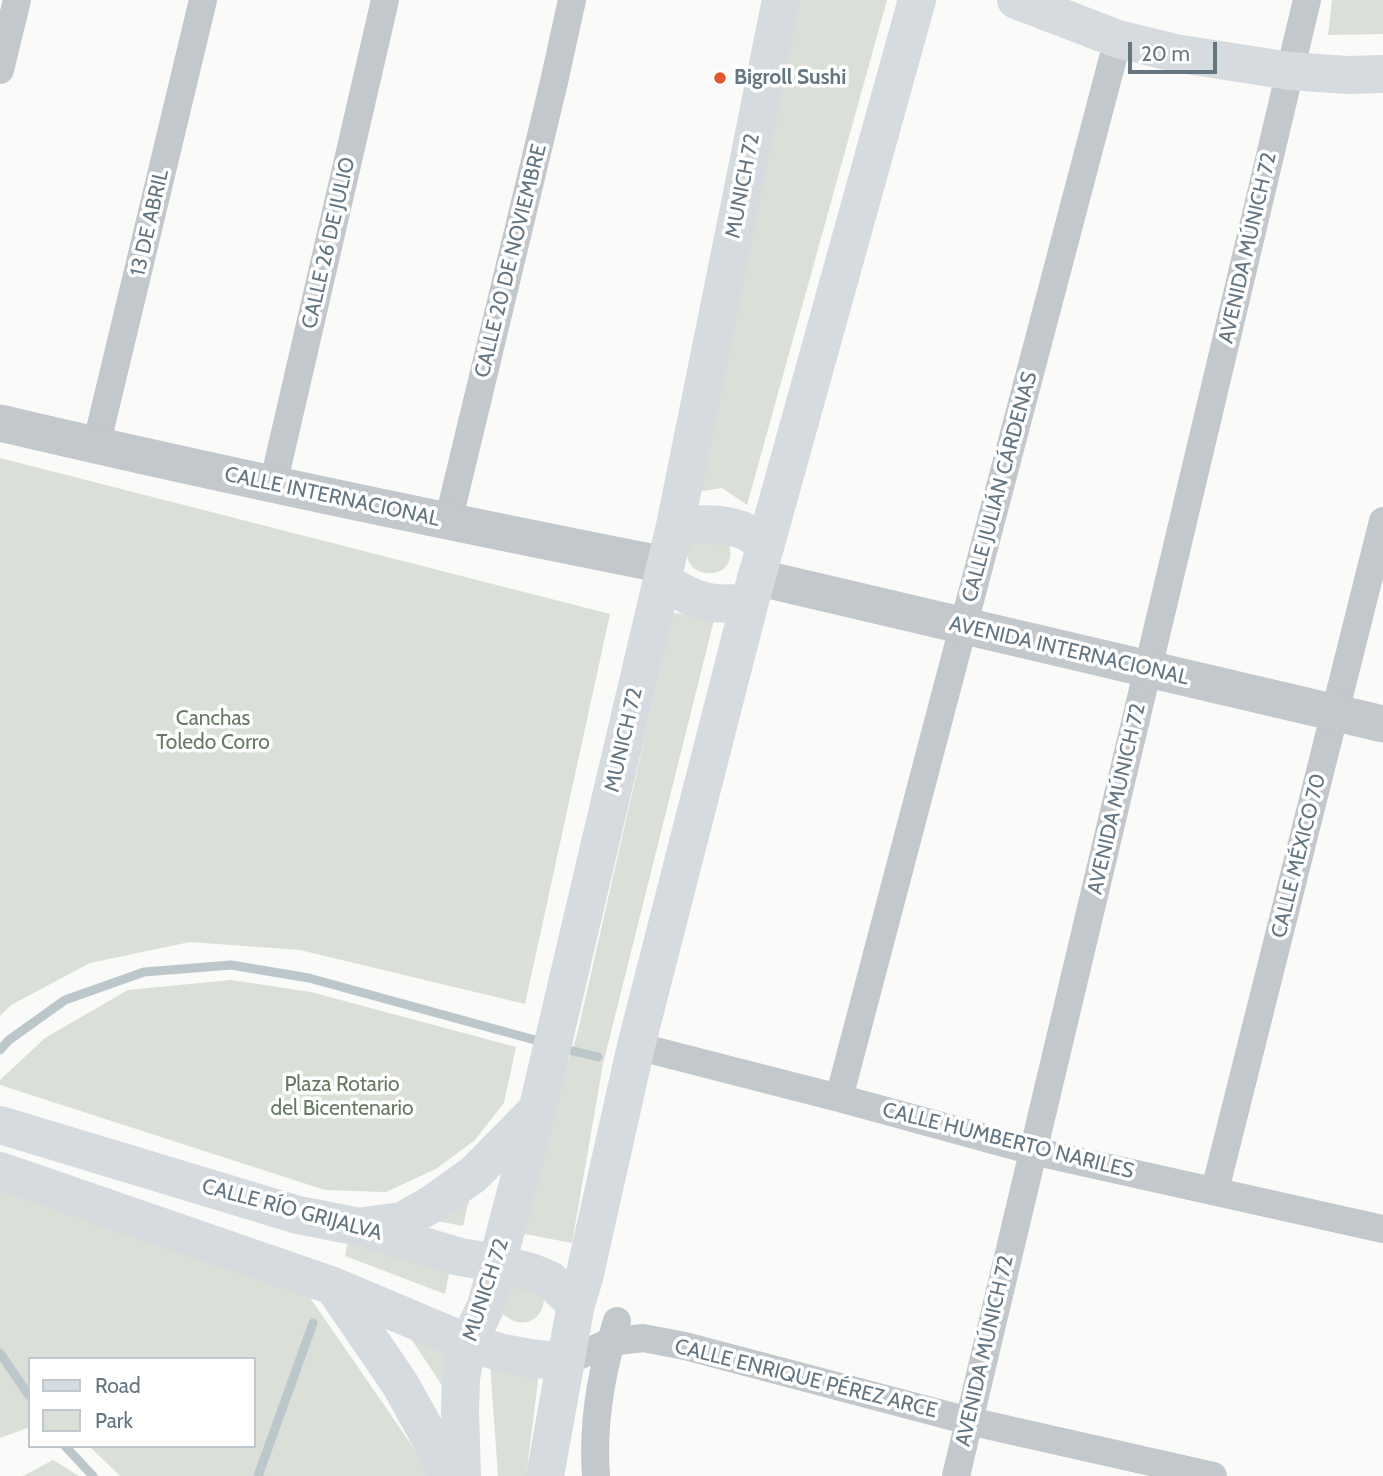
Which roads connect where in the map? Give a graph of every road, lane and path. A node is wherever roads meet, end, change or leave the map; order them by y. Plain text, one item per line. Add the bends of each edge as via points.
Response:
1 (17, 0) edge
2 (203, 0) edge
3 (385, 0) edge
4 (572, 0) edge
5 (781, 0) edge
6 (917, 0) edge
7 (1016, 0) edge
8 (1307, 0) edge
9 (1118, 39) junction
10 (0, 69) edge
11 (1290, 71) junction
12 (1383, 74) edge
13 (0, 423) edge
14 (96, 446) junction
15 (273, 485) junction
16 (1383, 521) edge
17 (448, 523) junction
18 (675, 526) junction
19 (664, 572) junction
20 (757, 574) junction
21 (964, 626) junction
22 (1148, 669) junction
23 (1335, 713) junction
24 (1383, 724) edge
25 (636, 1046) junction
26 (839, 1098) junction
27 (537, 1111) junction
28 (0, 1125) edge
29 (1033, 1151) junction
30 (0, 1171) edge
31 (1215, 1190) junction
32 (359, 1227) junction
33 (1383, 1228) edge
34 (497, 1263) junction
35 (333, 1286) junction
36 (576, 1304) junction
37 (614, 1332) junction
38 (468, 1343) junction
39 (565, 1362) junction
40 (969, 1421) junction
41 (447, 1476) edge
42 (462, 1476) edge
43 (545, 1476) edge
44 (596, 1476) edge
45 (956, 1476) edge
46 (1213, 1476) edge

1 - 10 street
2 - 14 street, 13 DE ABRIL
3 - 15 street, CALLE 26 DE JULIO
4 - 17 street, CALLE 20 DE NOVIEMBRE
5 - 18 main road, MUNICH 72
6 - 20 main road
7 - 9 main road
8 - 11 street, AVENIDA MÚNICH 72
9 - 11 main road
9 - 21 street, CALLE JULIÁN CÁRDENAS
11 - 12 main road
11 - 22 street, AVENIDA MÚNICH 72
13 - 14 street, CALLE INTERNACIONAL
14 - 15 street, CALLE INTERNACIONAL
15 - 17 street, CALLE INTERNACIONAL
16 - 23 street, CALLE MÉXICO 70
17 - 19 street, CALLE INTERNACIONAL
18 - 19 main road, MUNICH 72
18 - 20 main road via 724,525 744,530
19 - 20 main road via 683,594 730,604
19 - 27 main road, MUNICH 72
20 - 21 street, AVENIDA INTERNACIONAL
20 - 25 main road
21 - 22 street, AVENIDA INTERNACIONAL
21 - 26 street, CALLE JULIÁN CÁRDENAS
22 - 23 street, AVENIDA INTERNACIONAL
22 - 29 street, AVENIDA MÚNICH 72
23 - 24 street, AVENIDA INTERNACIONAL
23 - 31 street, CALLE MÉXICO 70
25 - 26 street, CALLE HUMBERTO NARILES
25 - 36 main road
26 - 29 street, CALLE HUMBERTO NARILES
27 - 32 main road via 474,1174 432,1204 402,1222
27 - 34 main road, MUNICH 72
28 - 32 main road, CALLE RÍO GRIJALVA via 298,1216
29 - 31 street, CALLE HUMBERTO NARILES
29 - 40 street, AVENIDA MÚNICH 72
30 - 35 main road
31 - 33 street, CALLE HUMBERTO NARILES
32 - 34 main road, CALLE RÍO GRIJALVA via 460,1257
34 - 36 main road, CALLE RÍO GRIJALVA via 550,1280
34 - 38 main road, MUNICH 72 via 486,1306
35 - 38 main road
35 - 41 main road via 400,1384
36 - 37 street
36 - 39 main road
37 - 39 street
37 - 40 street, CALLE ENRIQUE PÉREZ ARCE via 685,1346
37 - 44 street via 595,1419
38 - 39 main road
38 - 42 main road, MUNICH 72 via 461,1378
39 - 43 main road
40 - 45 street, AVENIDA MÚNICH 72
40 - 46 street, CALLE ENRIQUE PÉREZ ARCE

